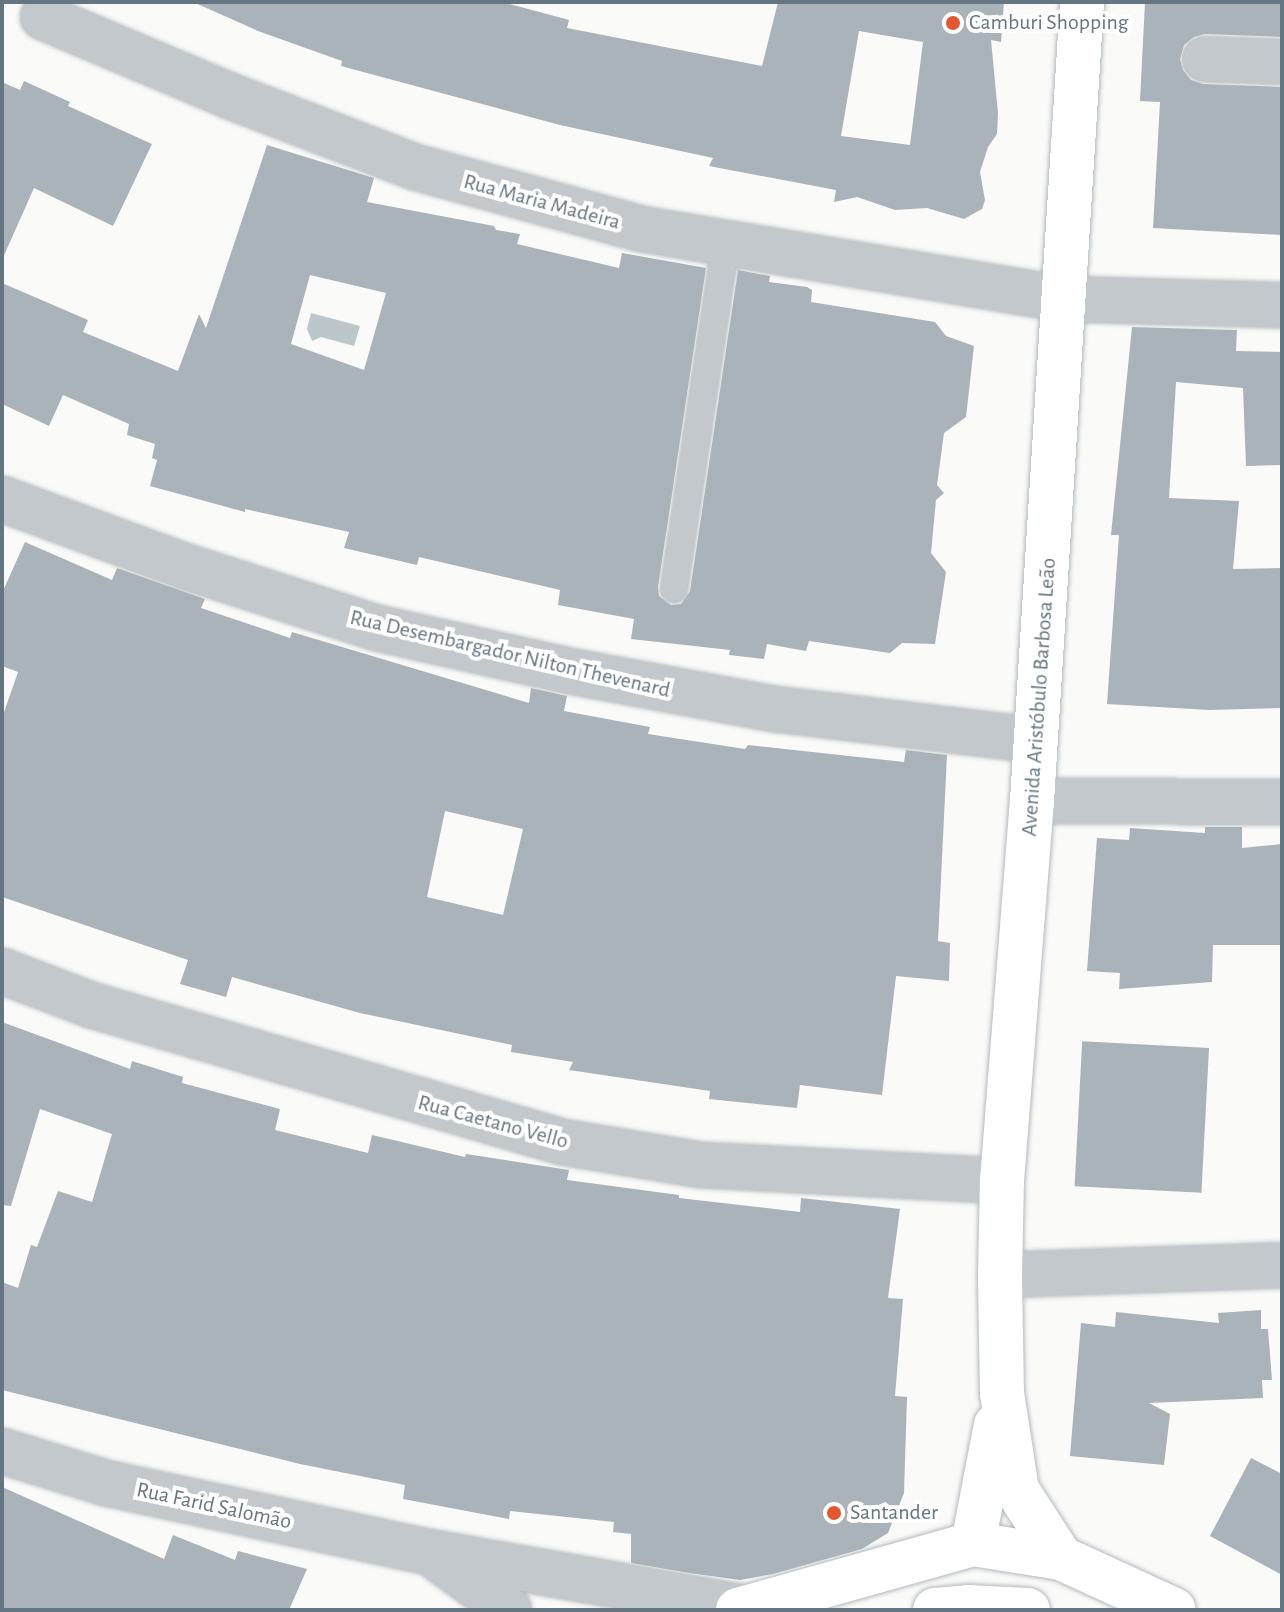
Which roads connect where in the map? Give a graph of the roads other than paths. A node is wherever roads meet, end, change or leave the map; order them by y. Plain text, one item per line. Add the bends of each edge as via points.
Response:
1 (1082, 2) edge
2 (43, 17) dead end
3 (1205, 59) dead end
4 (1282, 62) edge
5 (726, 243) junction
6 (1066, 299) junction
7 (1282, 305) edge
8 (2, 499) edge
9 (674, 589) dead end
10 (1035, 740) junction
11 (1032, 801) junction
12 (1270, 802) edge
13 (2, 971) edge
14 (1002, 1181) junction
15 (1282, 1265) edge
16 (1000, 1275) junction
17 (1002, 1393) junction
18 (2, 1451) edge
19 (973, 1544) junction
20 (428, 1552) junction
21 (1061, 1558) junction
22 (741, 1609) edge
23 (1025, 1609) edge
24 (509, 1610) edge
25 (935, 1610) edge
26 (1174, 1610) edge

1 - 6 street, Avenida Aristóbulo Barbosa Leão
2 - 5 street, Rua Maria Madeira via 415,167 641,229
3 - 4 street
5 - 6 street, Rua Maria Madeira
5 - 9 lane
6 - 7 street, Rua Maria Madeira
6 - 10 street, Avenida Aristóbulo Barbosa Leão
8 - 10 street, Rua Desembargador Nilton Thevenard via 187,567 377,628 774,709
10 - 11 street, Avenida Aristóbulo Barbosa Leão
11 - 12 street
11 - 14 street, Avenida Aristóbulo Barbosa Leão
13 - 14 street, Rua Caetano Vello via 91,1005 562,1142 701,1165
14 - 16 street, Avenida Aristóbulo Barbosa Leão
15 - 16 street
16 - 17 street, Avenida Aristóbulo Barbosa Leão
17 - 19 street, Avenida Aristóbulo Barbosa Leão
17 - 21 street, Avenida Aristóbulo Barbosa Leão via 1017,1490
18 - 20 street, Rua Farid Salomão via 106,1483
19 - 21 street
19 - 22 street
19 - 23 street via 994,1579
20 - 22 street, Rua Farid Salomão
20 - 24 street, Rua Farid Salomão
21 - 26 street
23 - 25 street

